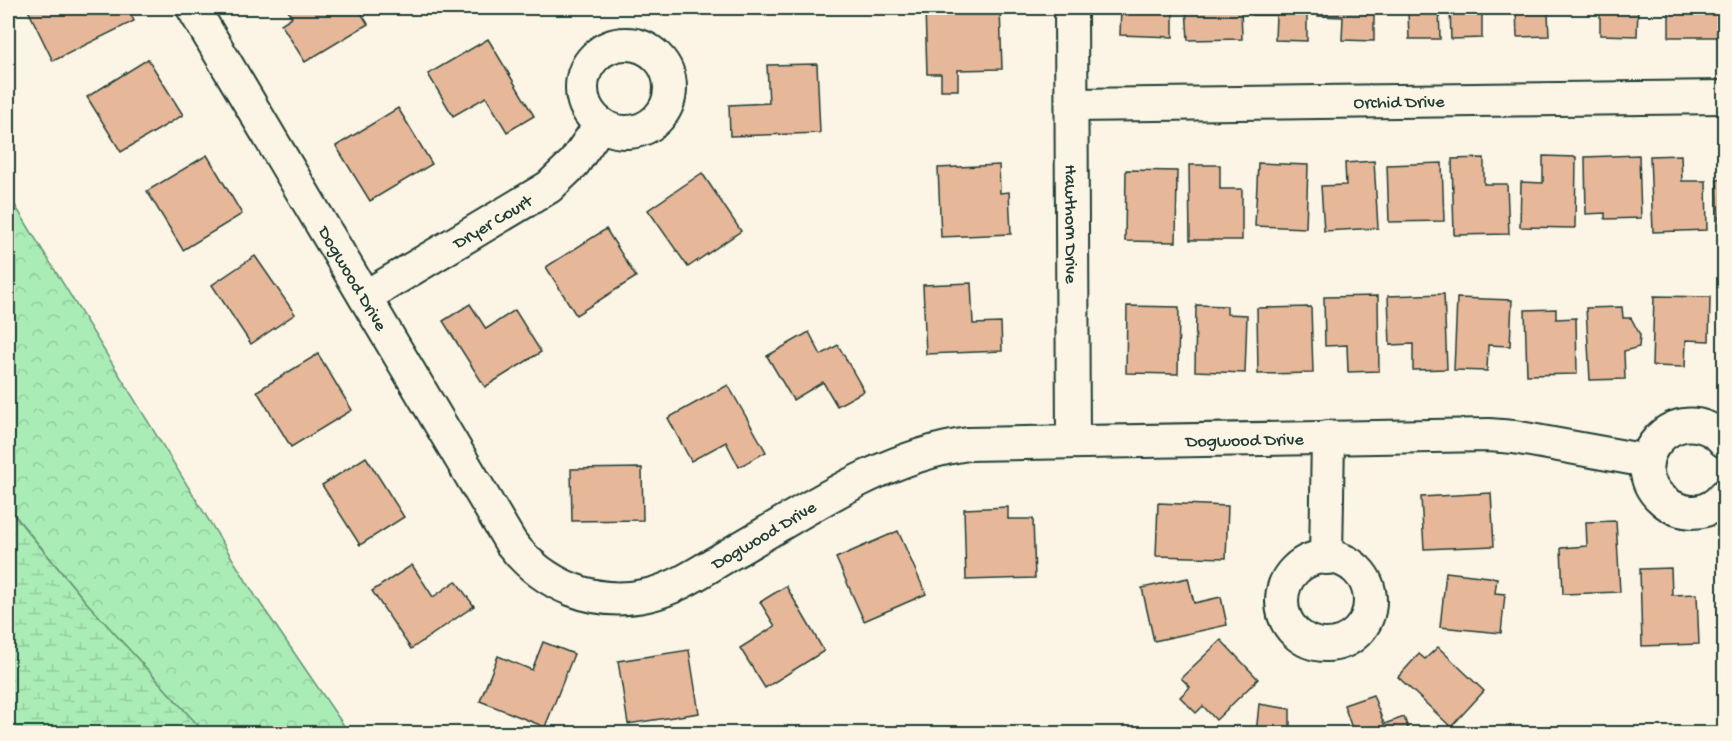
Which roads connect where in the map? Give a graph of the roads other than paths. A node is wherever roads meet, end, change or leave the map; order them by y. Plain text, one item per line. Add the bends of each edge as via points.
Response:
1 (193, 8) edge
2 (1071, 8) edge
3 (1725, 97) edge
4 (1073, 105) junction
5 (601, 124) dead end
6 (365, 297) junction
7 (1328, 437) junction
8 (1073, 441) junction
9 (1725, 441) edge
10 (1647, 460) junction
11 (1725, 496) edge
12 (1326, 558) dead end

1 - 6 street, Dogwood Drive
2 - 4 street, Hawthorn Drive
3 - 4 street, Orchid Drive
4 - 8 street, Hawthorn Drive
5 - 6 street, Dryer Court via 574,163 549,187
6 - 8 street, Dogwood Drive via 518,552 553,581 595,597 640,597 672,587 866,476 905,458 968,444
7 - 8 street, Dogwood Drive
7 - 10 street, Dogwood Drive via 1502,435
7 - 12 street
9 - 10 street via 1706,428 1681,425 1659,438
10 - 11 street via 1650,486 1660,500 1674,509 1700,511

